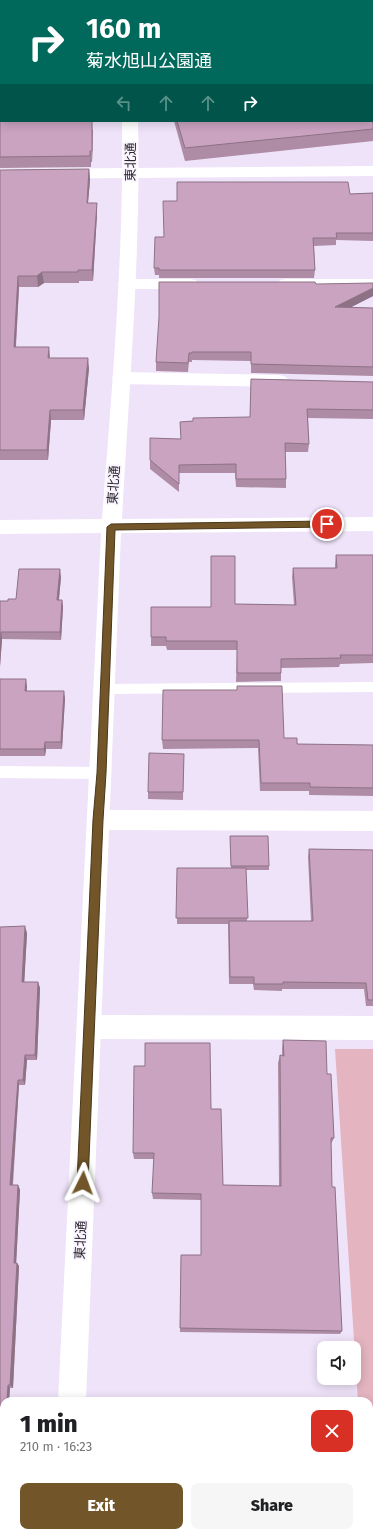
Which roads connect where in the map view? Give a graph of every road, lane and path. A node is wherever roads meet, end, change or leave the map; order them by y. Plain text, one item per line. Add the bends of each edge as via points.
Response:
1 (130, 122) edge
2 (373, 171) edge
3 (0, 174) edge
4 (131, 174) junction
5 (126, 284) junction
6 (202, 284) edge
7 (272, 284) edge
8 (373, 284) edge
9 (121, 378) junction
10 (293, 381) edge
11 (373, 524) edge
12 (0, 527) edge
13 (111, 527) junction
14 (373, 687) edge
15 (104, 689) junction
16 (0, 772) edge
17 (102, 773) junction
18 (98, 820) junction
19 (373, 821) edge
20 (90, 1027) junction
21 (373, 1028) edge
22 (72, 1397) edge

1 - 4 street, 東北通
2 - 4 street
3 - 4 street
4 - 5 street, 東北通
5 - 6 street
5 - 9 street, 東北通
7 - 8 street
9 - 10 street
9 - 13 street, 東北通
11 - 13 street
12 - 13 street
13 - 15 street, 東北通
14 - 15 lane
15 - 17 street, 東北通
16 - 17 lane
17 - 18 street, 東北通
18 - 19 street
18 - 20 street, 東北通
20 - 21 street
20 - 22 street, 東北通

